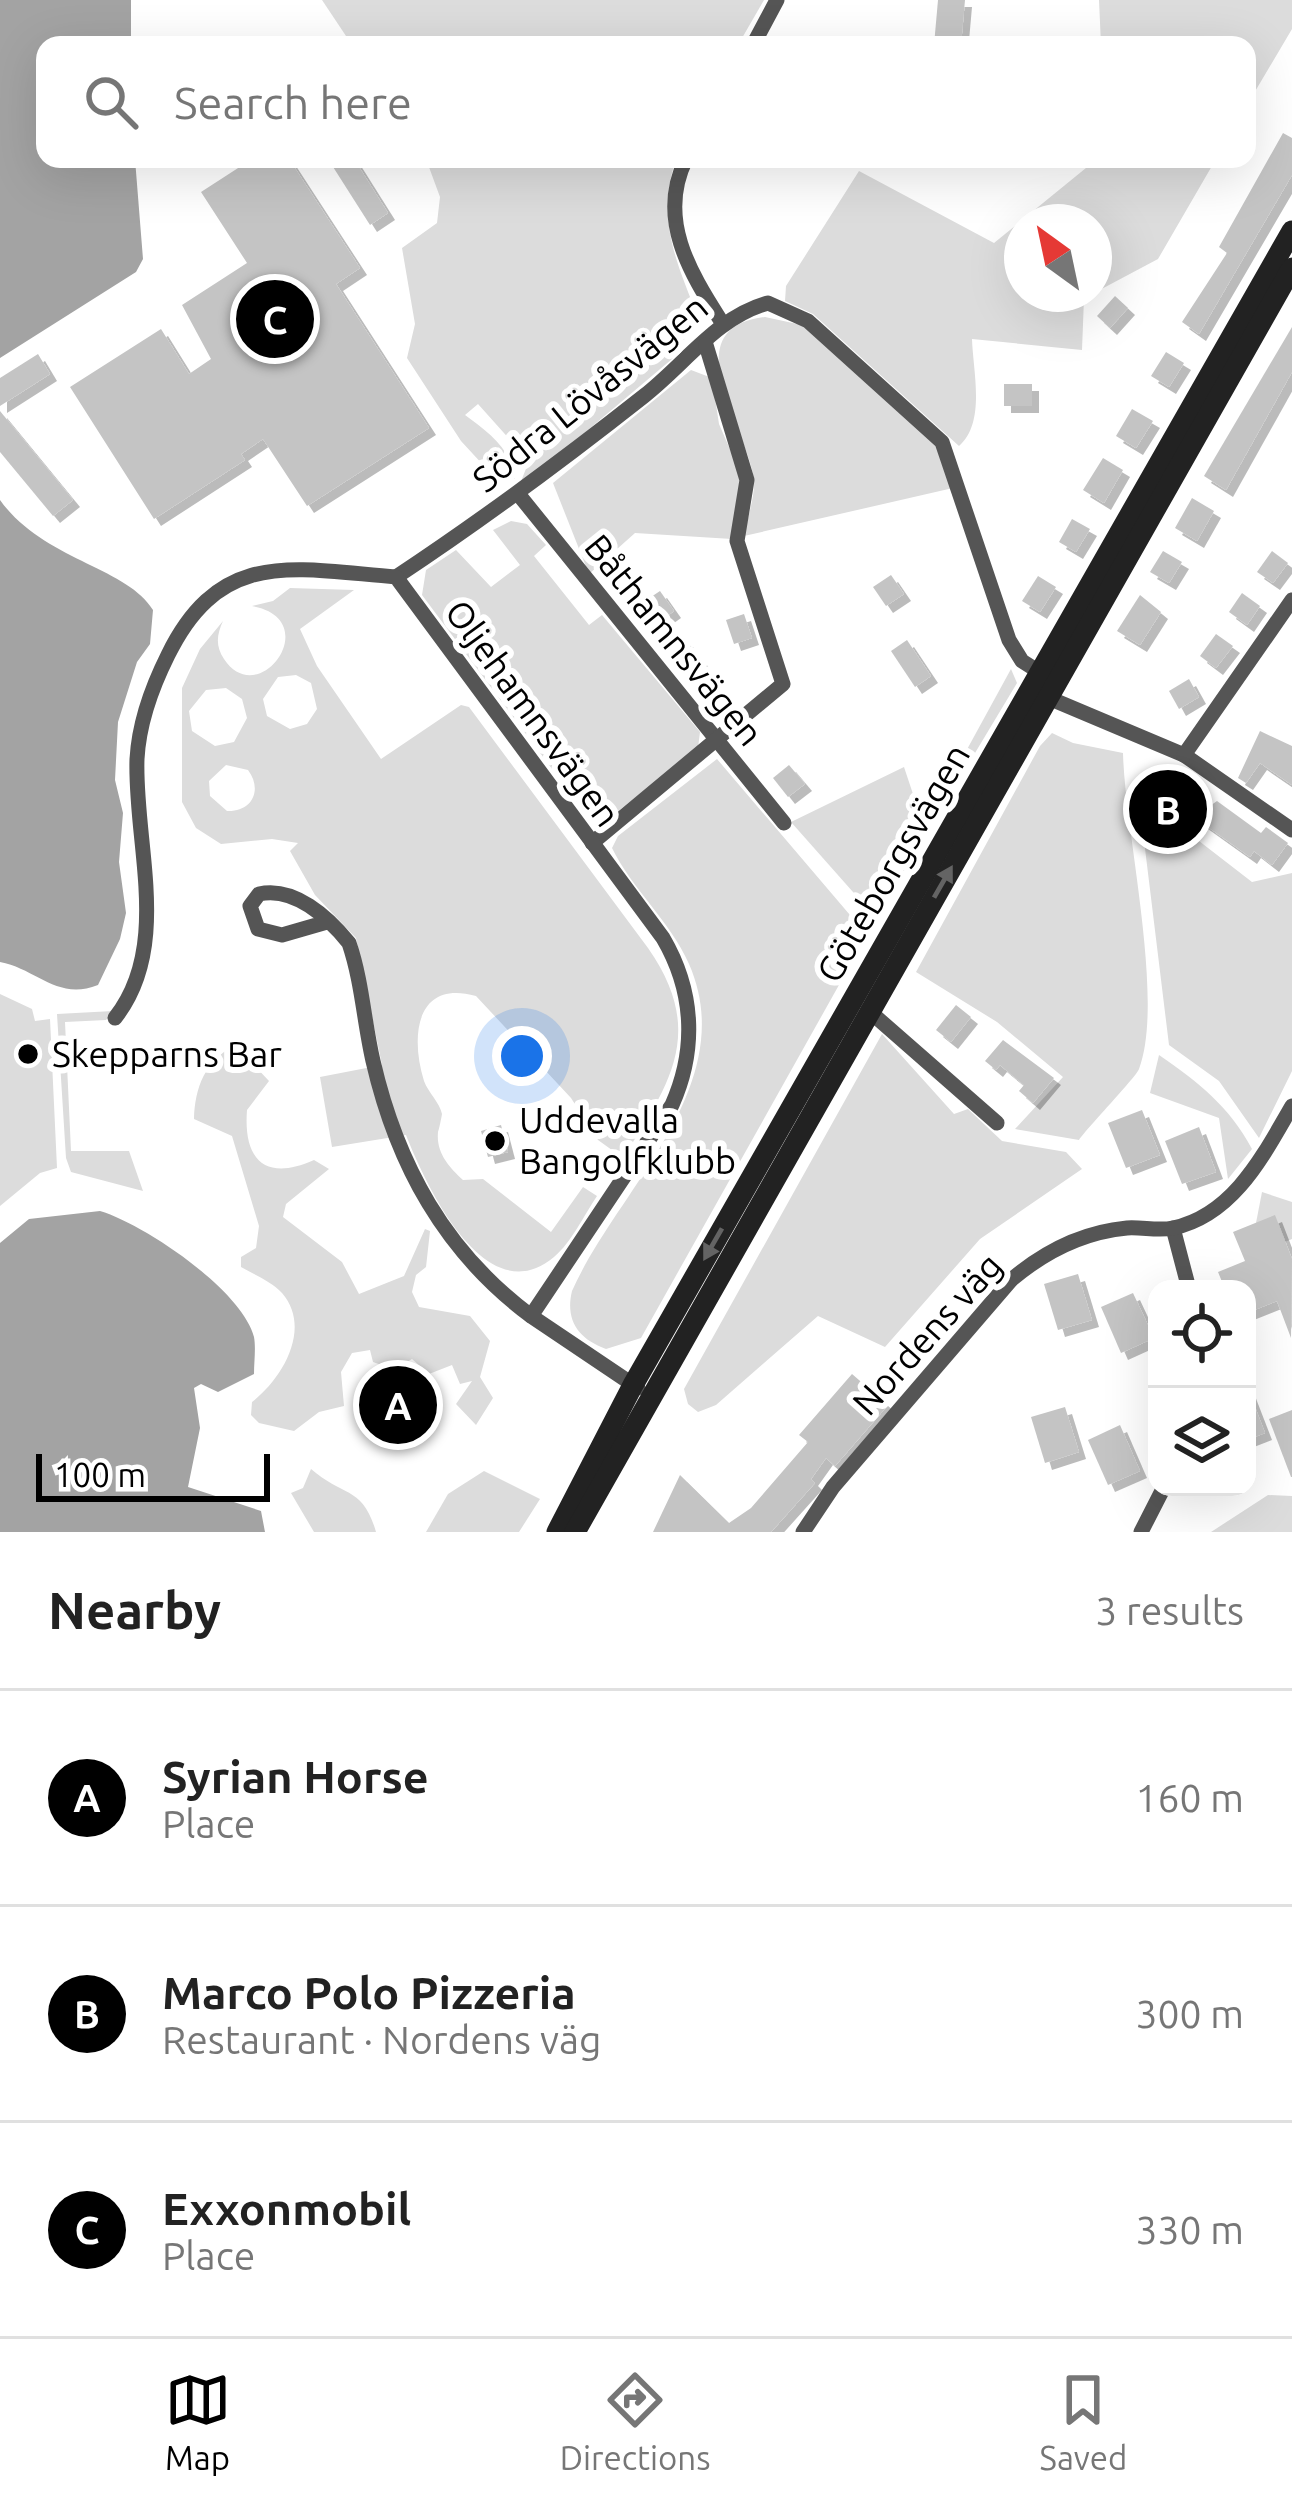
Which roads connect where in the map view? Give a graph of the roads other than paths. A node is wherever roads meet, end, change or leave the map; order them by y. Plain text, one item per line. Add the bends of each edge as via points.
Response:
1 (777, 0) edge
2 (758, 36) edge
3 (683, 168) edge
4 (1292, 231) edge
5 (1292, 268) edge
6 (721, 321) junction
7 (706, 345) junction
8 (519, 495) junction
9 (396, 577) junction
10 (1292, 600) edge
11 (1045, 686) junction
12 (718, 742) junction
13 (1184, 754) junction
14 (784, 823) dead end
15 (1292, 830) edge
16 (592, 843) junction
17 (327, 922) junction
18 (868, 1010) junction
19 (116, 1018) dead end
20 (1292, 1106) edge
21 (998, 1123) dead end
22 (1173, 1228) junction
23 (1187, 1280) edge
24 (531, 1316) junction
25 (642, 1390) junction
26 (1159, 1496) edge
27 (557, 1532) edge
28 (575, 1532) edge
29 (803, 1532) edge
30 (1141, 1532) edge

1 - 2 street
3 - 6 street via 673,197 676,232
4 - 11 main road, Göteborgsvägen via 1077,614
5 - 11 main road, Göteborgsvägen
6 - 7 street, Södra Lövåsvägen
6 - 11 street, Södra Lövåsvägen via 768,304 808,321 942,442 1009,640
7 - 8 street, Södra Lövåsvägen
7 - 12 street via 747,480 737,541 784,684
8 - 9 street, Södra Lövåsvägen
8 - 12 street, Båthamnsvägen
9 - 16 street, Oljehamnsvägen
9 - 19 street via 249,573 207,598 179,636 139,737 148,934
10 - 13 street
11 - 13 street
18 -> 11 main road, Göteborgsvägen
11 -> 25 main road, Göteborgsvägen
12 - 14 street, Båthamnsvägen
12 - 16 street
13 - 15 street
16 - 24 street, Oljehamnsvägen via 677,964 689,1004 687,1053 672,1105
17 - 17 street via 273,935 258,928 250,906 260,894 285,891
17 - 24 street via 355,959 375,1067 425,1199 469,1264
18 - 21 street
18 - 25 main road, Göteborgsvägen
20 - 22 street, Nordens väg via 1239,1189
22 - 23 street
22 - 29 street, Nordens väg via 1087,1237 1011,1280
24 - 25 street
25 - 27 main road, Göteborgsvägen
25 - 28 main road, Göteborgsvägen
26 - 30 street

